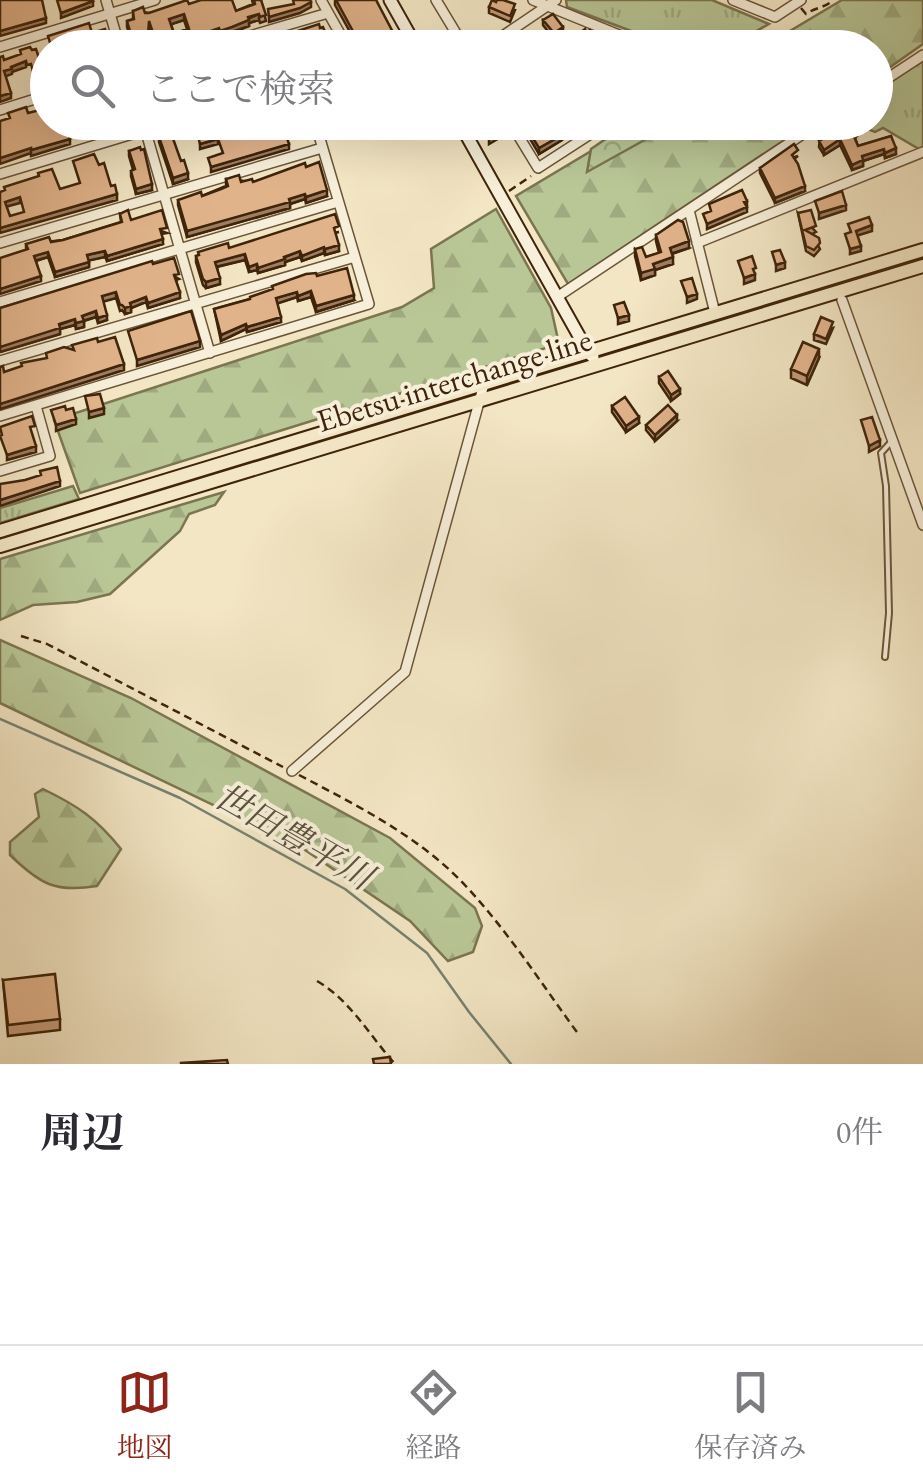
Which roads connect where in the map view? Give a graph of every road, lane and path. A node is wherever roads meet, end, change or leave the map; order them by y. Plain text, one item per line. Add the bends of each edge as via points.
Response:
1 (106, 0) edge
2 (155, 0) edge
3 (321, 0) edge
4 (390, 0) edge
5 (436, 0) edge
6 (533, 0) edge
7 (732, 0) edge
8 (833, 0) edge
9 (552, 3) edge
10 (800, 3) edge
11 (328, 13) junction
12 (110, 14) junction
13 (55, 30) edge
14 (115, 30) edge
15 (270, 30) edge
16 (338, 30) edge
17 (407, 30) edge
18 (454, 30) edge
19 (512, 30) edge
20 (609, 30) edge
21 (30, 37) edge
22 (0, 46) edge
23 (923, 55) edge
24 (893, 75) edge
25 (30, 101) edge
26 (0, 110) edge
27 (102, 140) edge
28 (148, 140) edge
29 (320, 140) edge
30 (469, 140) edge
31 (521, 140) edge
32 (581, 140) edge
33 (794, 140) edge
34 (322, 148) junction
35 (923, 152) edge
36 (0, 174) edge
37 (530, 177) dead end
38 (512, 189) dead end
39 (164, 194) junction
40 (338, 202) junction
41 (689, 210) junction
42 (0, 243) edge
43 (698, 244) junction
44 (180, 250) junction
45 (923, 250) edge
46 (355, 256) junction
47 (923, 266) edge
48 (557, 297) junction
49 (842, 300) dead end
50 (0, 302) edge
51 (195, 302) junction
52 (715, 314) junction
53 (588, 352) junction
54 (210, 353) junction
55 (0, 361) edge
56 (602, 369) junction
57 (484, 384) junction
58 (478, 401) junction
59 (36, 406) junction
60 (0, 416) edge
61 (893, 440) junction
62 (0, 471) edge
63 (923, 525) edge
64 (0, 531) edge
65 (0, 546) edge
66 (21, 636) dead end
67 (885, 658) dead end
68 (292, 772) junction
69 (317, 981) dead end
70 (579, 1035) dead end
71 (395, 1064) edge

1 - 12 street
2 - 12 street
3 - 11 street
4 - 17 street
5 - 18 street
6 - 9 street
7 - 10 street via 774,17
8 - 10 path via 806,14
9 - 19 street
9 - 20 street
11 - 15 street
11 - 16 street
12 - 13 street
12 - 14 street
21 - 22 street
23 - 24 street
25 - 26 street
27 - 36 street
28 - 39 street
29 - 34 street
30 - 48 street
31 - 32 street via 538,168
33 - 41 street
34 - 39 street
34 - 40 street
35 - 43 street
37 - 38 path
39 - 42 street
39 - 44 street
40 - 44 street
40 - 46 street
41 - 43 street
41 - 48 street
43 - 52 street
44 - 50 street
44 - 51 street
45 - 52 main road, Ebetsu interchange line
46 - 51 street
46 - 54 street via 369,304
47 - 56 main road, Ebetsu interchange line
48 - 53 street
49 - 61 street
51 - 54 street
51 - 55 street
52 - 53 main road, Ebetsu interchange line
53 - 56 street
53 - 57 main road, Ebetsu interchange line
54 - 59 street
56 - 58 main road, Ebetsu interchange line
57 - 58 street
57 - 64 main road, Ebetsu interchange line
58 - 65 main road, Ebetsu interchange line
58 - 68 street via 405,672
59 - 60 street
59 - 62 street via 50,456
61 - 63 street
61 - 67 lane via 880,453 886,486
66 - 68 path
68 - 70 path via 410,838 459,879
69 - 71 path via 347,1004

